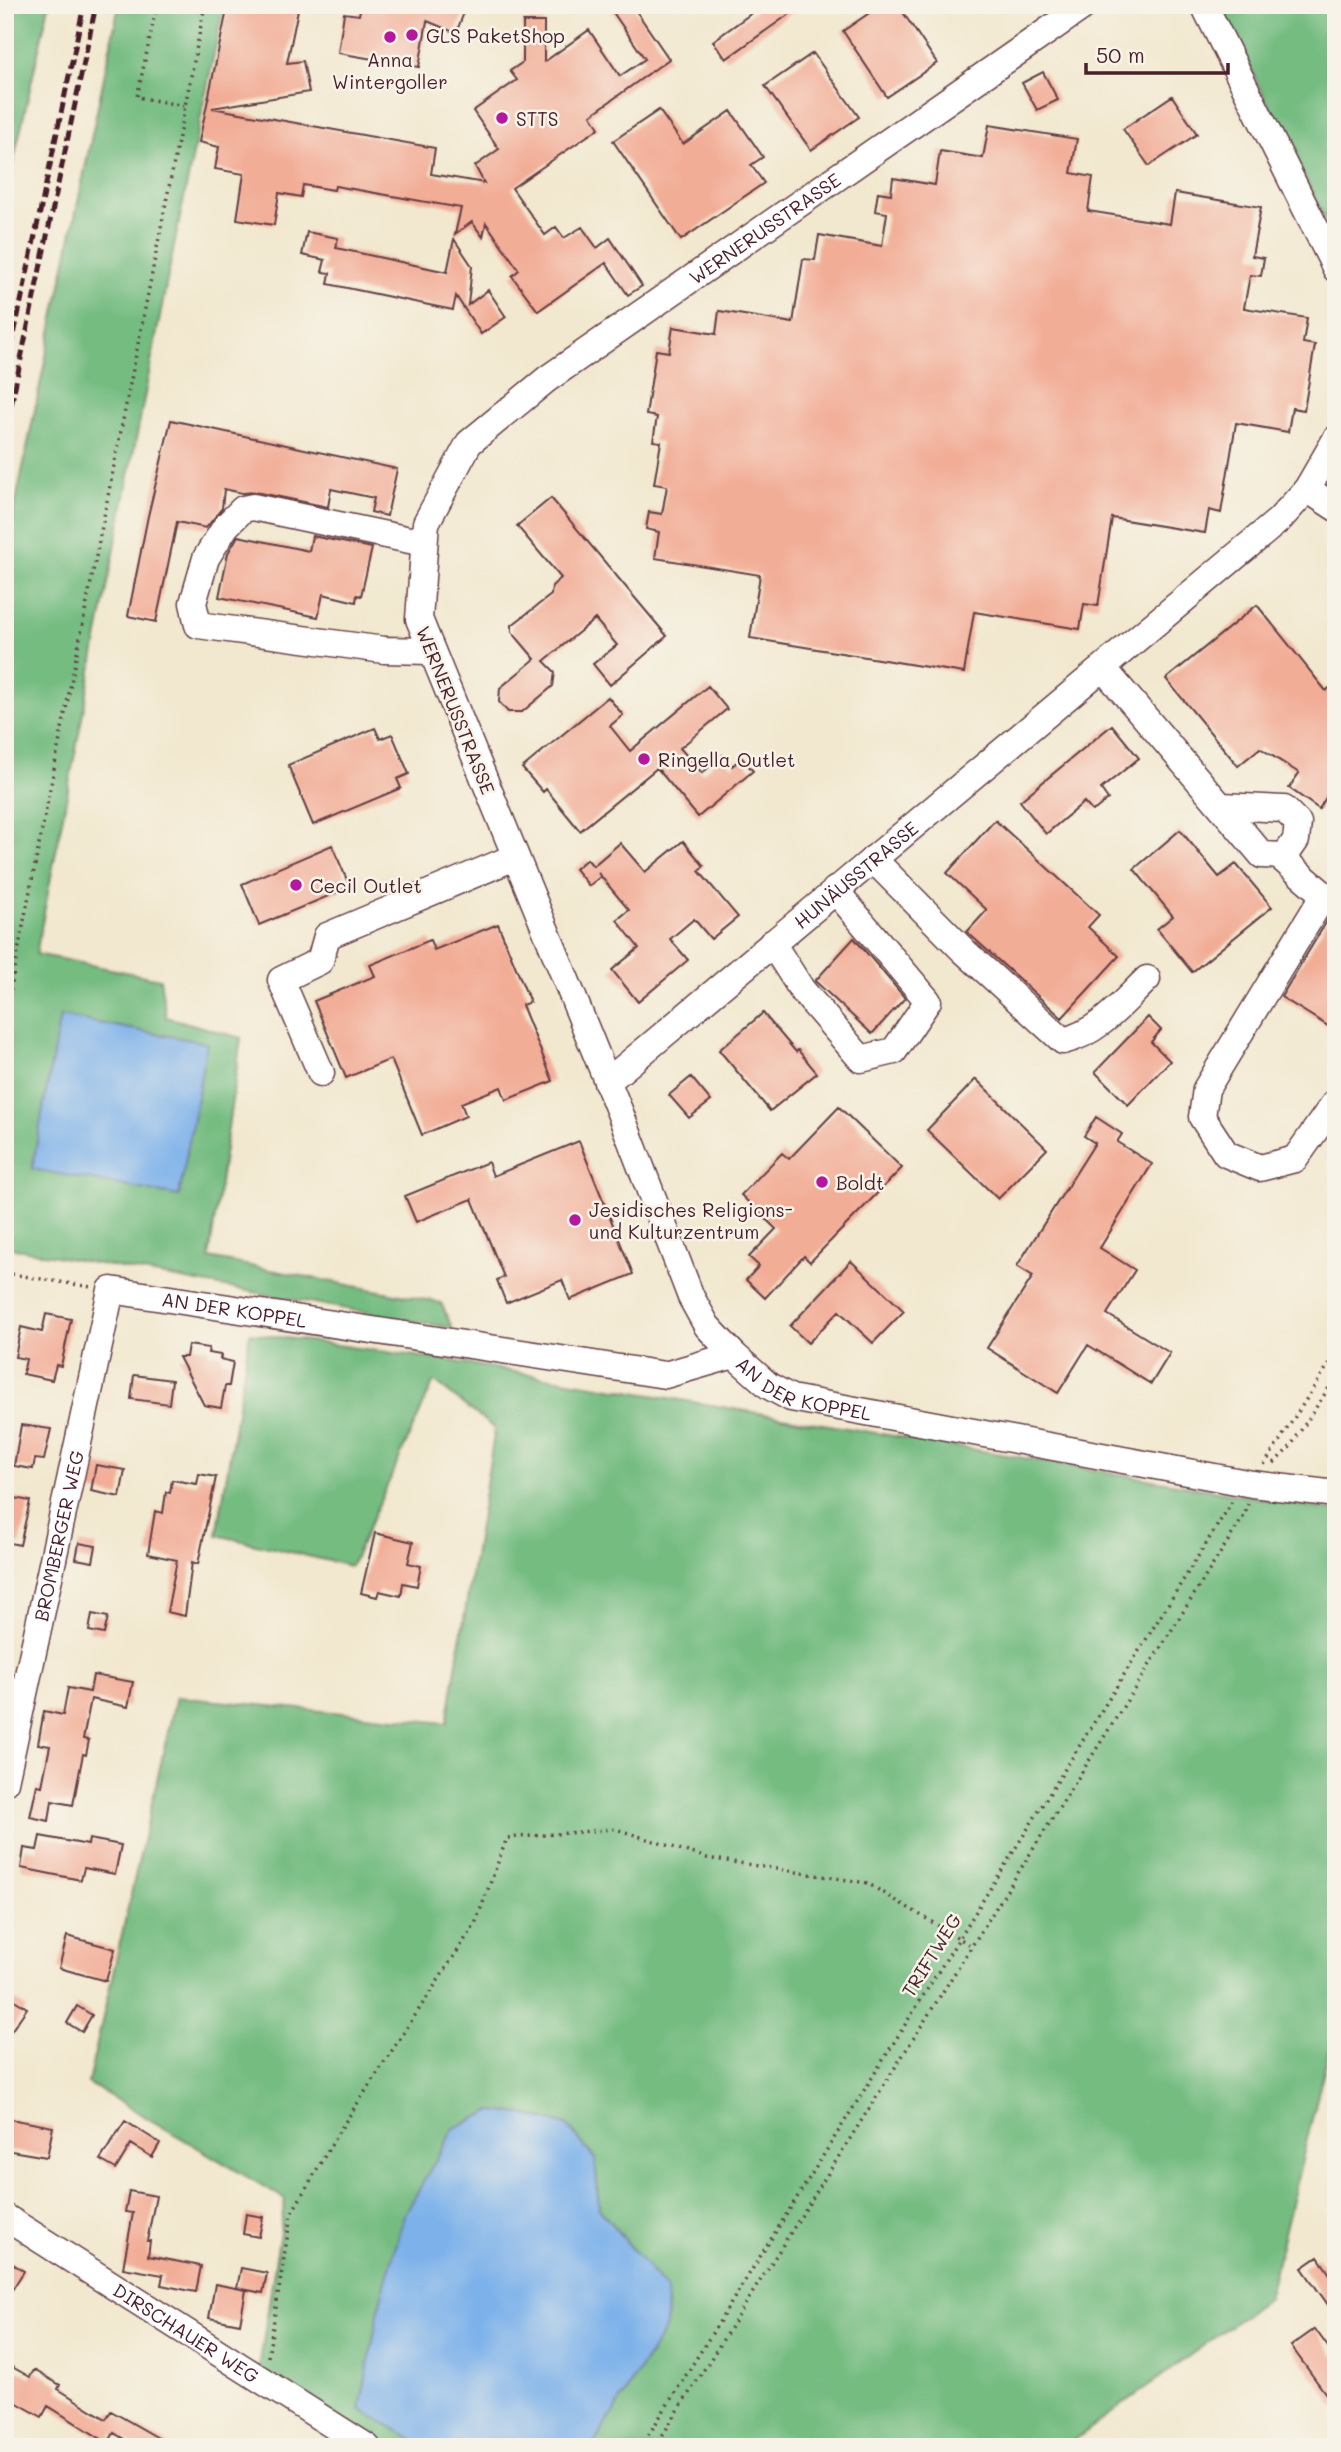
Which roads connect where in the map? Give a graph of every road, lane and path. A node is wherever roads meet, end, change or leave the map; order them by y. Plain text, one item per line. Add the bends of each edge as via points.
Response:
1 (157, 5) edge
2 (205, 5) edge
3 (1085, 5) edge
4 (1204, 5) edge
5 (185, 106) junction
6 (1336, 269) edge
7 (1336, 439) edge
8 (1307, 489) junction
9 (1336, 508) edge
10 (424, 543) junction
11 (431, 651) junction
12 (1103, 668) junction
13 (1222, 806) junction
14 (515, 856) junction
15 (1279, 856) junction
16 (873, 859) junction
17 (835, 890) junction
18 (772, 943) junction
19 (1147, 979) dead end
20 (5, 1017) edge
21 (321, 1073) dead end
22 (607, 1082) junction
23 (1336, 1101) edge
24 (5, 1273) edge
25 (111, 1290) junction
26 (1336, 1353) edge
27 (734, 1355) junction
28 (1336, 1377) edge
29 (1252, 1484) junction
30 (1336, 1494) edge
31 (5, 1782) edge
32 (959, 1937) junction
33 (972, 1946) junction
34 (5, 2217) edge
35 (264, 2382) junction
36 (367, 2447) edge
37 (641, 2447) edge
38 (655, 2447) edge

1 - 5 path via 137,97
2 - 5 path
3 - 10 street, WERNERUSSTRASSE via 537,387 469,443 426,523
4 - 6 street
5 - 20 path
7 - 8 street, HUNÄUSSTRASSE
8 - 9 street
8 - 12 street, HUNÄUSSTRASSE via 1279,520
10 - 11 street, WERNERUSSTRASSE via 419,619
10 - 11 street via 253,507 243,509 206,558 193,603 198,625 384,650
11 - 14 street, WERNERUSSTRASSE
12 - 13 street
12 - 16 street, HUNÄUSSTRASSE
13 - 15 street via 1262,855
13 - 15 street via 1284,809 1298,823 1296,840 1285,856
14 - 21 street via 327,936 320,961 281,980
14 - 22 street, WERNERUSSTRASSE
15 - 23 street via 1324,895 1206,1089 1202,1117 1226,1154 1260,1168 1295,1159
16 - 17 street, HUNÄUSSTRASSE
16 - 19 street via 1063,1041 1103,1023
17 - 18 street, HUNÄUSSTRASSE
17 - 18 street via 928,1001 894,1051 861,1059 802,990
18 - 22 street, HUNÄUSSTRASSE
22 - 27 street, WERNERUSSTRASSE via 691,1297 707,1326
24 - 25 path
25 - 27 street, AN DER KOPPEL via 665,1375
25 - 31 street, BROMBERGER WEG
26 - 29 path, TRIFTWEG
27 - 29 street, AN DER KOPPEL via 769,1386 792,1398
28 - 29 path, TRIFTWEG via 1290,1447
29 - 30 street, AN DER KOPPEL
29 - 32 path, TRIFTWEG via 1228,1506
29 - 33 path, TRIFTWEG via 1245,1514
32 - 33 path
32 - 35 path via 867,1884 707,1858 616,1829 507,1838 475,1924 338,2133 291,2214
32 - 37 path, TRIFTWEG
33 - 38 path, TRIFTWEG
34 - 35 street, DIRSCHAUER WEG
35 - 36 street, DIRSCHAUER WEG

